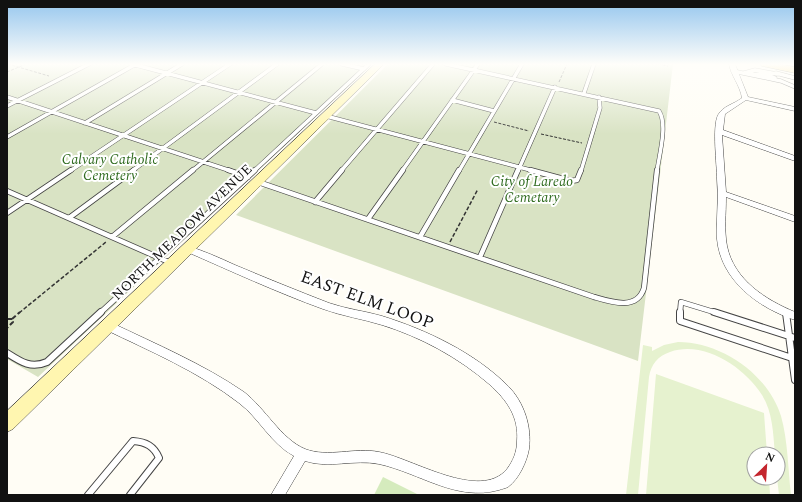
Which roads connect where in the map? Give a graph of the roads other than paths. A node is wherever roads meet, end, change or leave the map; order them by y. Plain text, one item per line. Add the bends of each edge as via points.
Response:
1 (43, 87) edge
2 (94, 87) edge
3 (143, 87) edge
4 (195, 87) edge
5 (220, 87) edge
6 (245, 87) edge
7 (294, 87) edge
8 (346, 87) edge
9 (352, 87) edge
10 (413, 87) edge
11 (461, 87) edge
12 (508, 87) edge
13 (555, 87) edge
14 (562, 87) edge
15 (586, 87) edge
16 (742, 87) edge
17 (239, 92) junction
18 (584, 93) junction
19 (7, 97) edge
20 (599, 97) junction
21 (745, 98) junction
22 (18, 100) junction
23 (452, 100) junction
24 (276, 102) junction
25 (7, 106) edge
26 (795, 109) edge
27 (494, 111) junction
28 (52, 112) junction
29 (321, 114) junction
30 (85, 123) junction
31 (377, 130) junction
32 (720, 131) junction
33 (124, 135) junction
34 (7, 137) edge
35 (422, 142) junction
36 (163, 148) junction
37 (468, 154) junction
38 (795, 159) edge
39 (203, 162) junction
40 (519, 168) junction
41 (253, 179) junction
42 (7, 191) edge
43 (722, 193) junction
44 (26, 199) junction
45 (315, 202) junction
46 (7, 213) edge
47 (69, 218) junction
48 (368, 219) junction
49 (795, 219) edge
50 (112, 237) junction
51 (420, 237) junction
52 (188, 249) junction
53 (480, 257) junction
54 (160, 258) junction
55 (172, 264) junction
56 (791, 315) edge
57 (108, 326) junction
58 (792, 337) edge
59 (7, 353) edge
60 (793, 358) edge
61 (795, 380) edge
62 (7, 423) edge
63 (302, 454) junction
64 (88, 495) edge
65 (130, 495) edge
66 (278, 495) edge

1 - 22 lane
2 - 28 lane
3 - 30 lane
4 - 33 lane
5 - 17 lane
6 - 17 lane
7 - 24 lane
8 - 29 lane
9 - 29 main road, NORTH MEADOW AVENUE
10 - 31 lane
11 - 23 lane
12 - 27 lane
13 - 40 lane
14 - 18 lane
15 - 18 lane
16 - 21 street
17 - 24 lane
17 - 36 lane
18 - 20 lane
19 - 22 lane
20 - 40 lane via 598,116 580,177 576,180 562,179
20 - 53 lane via 653,109 659,111 662,116 663,128 645,282 639,298 632,303 615,303
21 - 26 street
21 - 32 street via 722,113
22 - 25 lane
22 - 28 lane
23 - 27 lane
23 - 35 lane
24 - 29 lane
24 - 39 lane
27 - 37 lane
28 - 30 lane
28 - 34 lane
29 - 31 lane
29 - 41 main road, NORTH MEADOW AVENUE
30 - 33 lane
31 - 35 lane
31 - 45 lane
32 - 38 street
32 - 43 street
33 - 36 lane
33 - 44 lane
35 - 37 lane
35 - 48 lane
36 - 39 lane
36 - 47 lane
37 - 40 lane
37 - 51 lane
39 - 41 lane
39 - 50 lane
40 - 53 lane
41 - 45 lane
41 - 52 main road, NORTH MEADOW AVENUE
41 - 54 lane
42 - 44 lane
43 - 49 street
43 - 56 street via 721,234 726,260 746,287
44 - 46 lane
44 - 47 lane
45 - 48 lane
47 - 50 lane
48 - 51 lane
50 - 54 lane
51 - 53 lane
52 - 55 main road, NORTH MEADOW AVENUE
52 - 63 street, EAST ELM LOOP via 328,307 384,321 429,340 466,361 505,391 521,416 524,434 518,465 510,476 487,492 470,494 452,491 379,458 322,458
54 - 55 lane
54 - 59 lane via 47,362 32,366
55 - 57 main road, NORTH MEADOW AVENUE
56 - 58 lane
57 - 62 main road, NORTH MEADOW AVENUE
57 - 63 street, EAST ELM LOOP via 210,376 232,390
58 - 60 lane
58 - 60 lane via 681,302 680,320
60 - 61 lane
63 - 66 street
64 - 65 lane via 133,441 139,441 157,451 159,458

